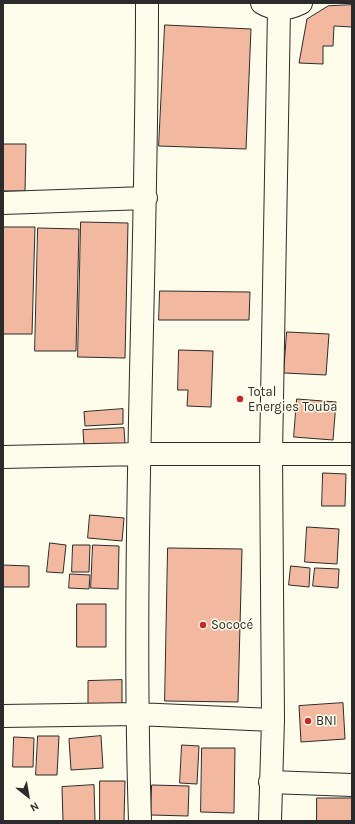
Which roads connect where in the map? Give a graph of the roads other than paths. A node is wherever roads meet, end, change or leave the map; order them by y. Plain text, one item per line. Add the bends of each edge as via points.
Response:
1 (147, 3) edge
2 (301, 3) edge
3 (271, 6) edge
4 (146, 198) junction
5 (3, 202) edge
6 (140, 454) junction
7 (270, 454) junction
8 (352, 454) edge
9 (3, 456) edge
10 (136, 714) junction
11 (3, 716) edge
12 (273, 720) junction
13 (270, 782) junction
14 (352, 785) edge
15 (140, 821) edge
16 (270, 821) edge

1 - 4 street
2 - 3 street via 292,8
3 - 7 street
4 - 5 street
4 - 6 street
6 - 7 street
6 - 9 street
6 - 10 street
7 - 8 street
7 - 12 street
10 - 11 street
10 - 12 street
10 - 15 street
12 - 13 street
13 - 14 street
13 - 16 street

